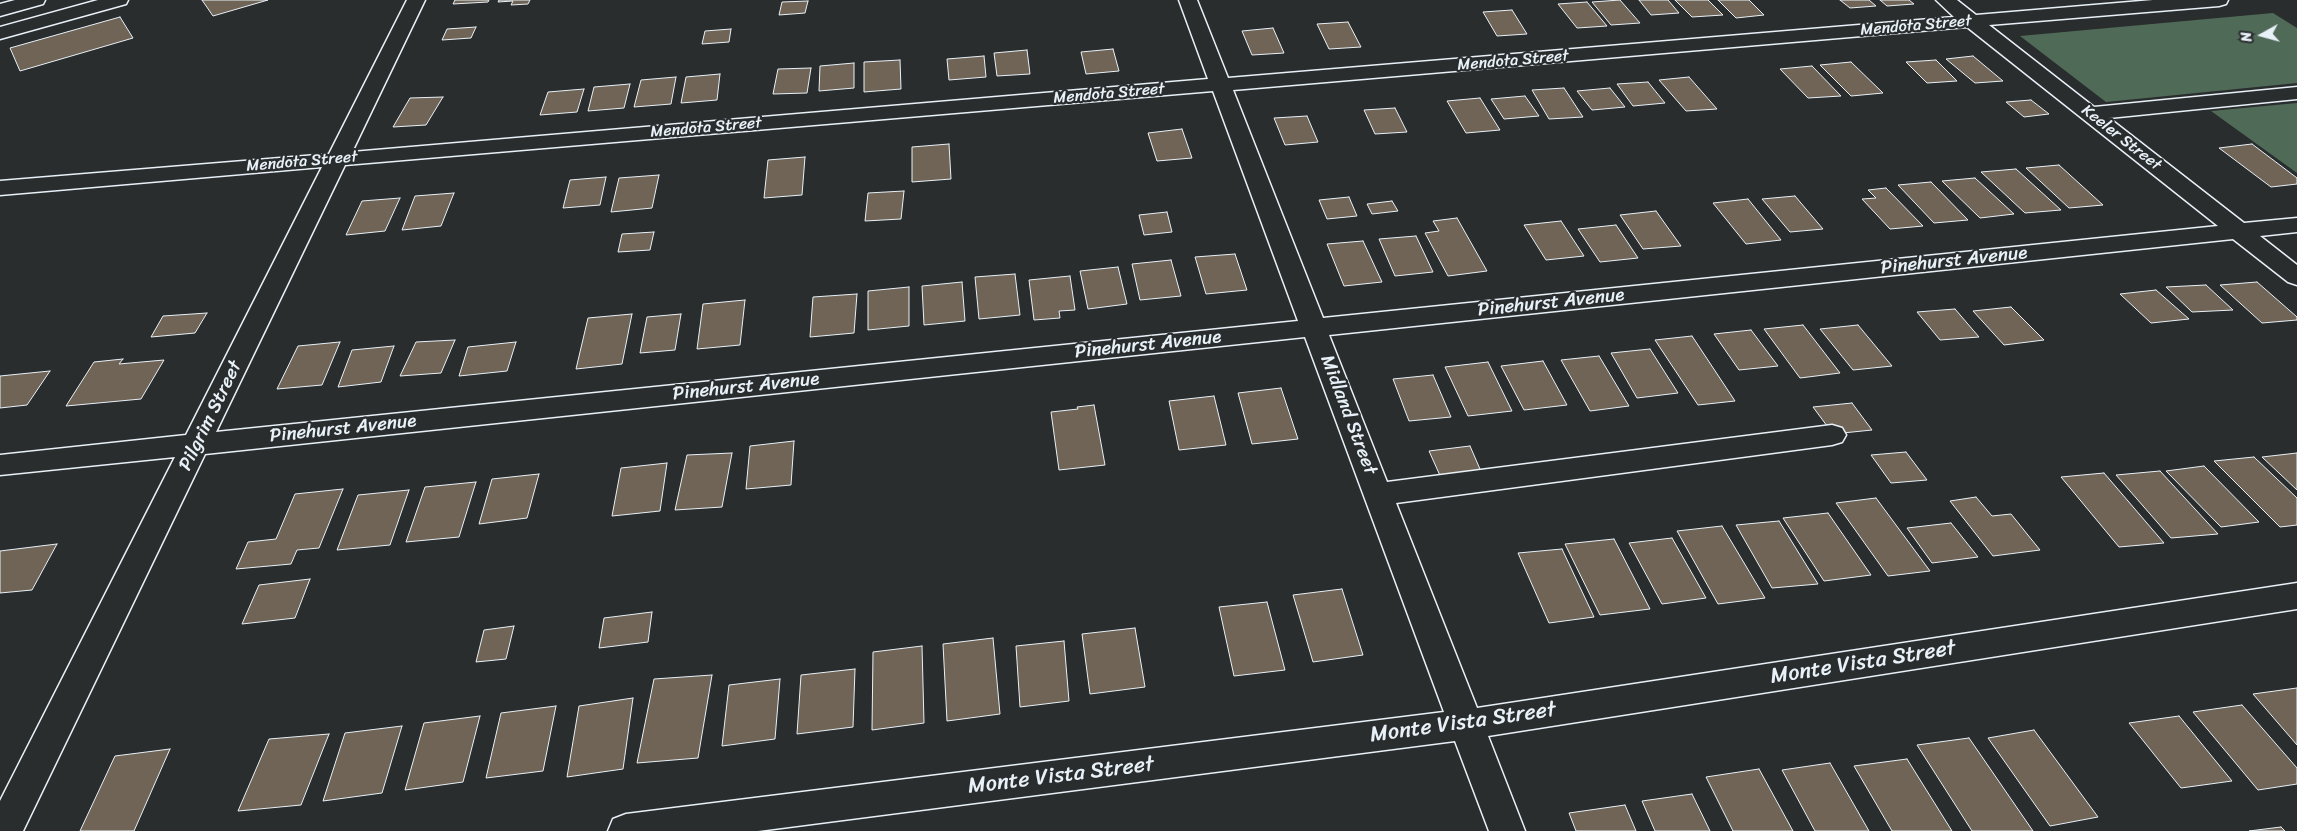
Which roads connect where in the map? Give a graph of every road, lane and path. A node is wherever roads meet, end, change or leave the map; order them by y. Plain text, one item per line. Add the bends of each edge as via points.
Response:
1 (36, 0) edge
2 (119, 0) edge
3 (416, 0) edge
4 (1188, 0) edge
5 (1945, 0) edge
6 (2219, 0) edge
7 (0, 10) edge
8 (1971, 21) junction
9 (0, 33) edge
10 (1222, 86) junction
11 (2297, 93) edge
12 (2090, 114) junction
13 (338, 159) junction
14 (0, 188) edge
15 (2297, 225) edge
16 (2239, 231) junction
17 (2297, 277) edge
18 (1314, 327) junction
19 (1832, 435) dead end
20 (198, 444) junction
21 (0, 465) edge
22 (1379, 494) junction
23 (2297, 596) edge
24 (1468, 724) junction
25 (4, 831) edge
26 (626, 831) edge
27 (1507, 831) edge

1 - 7 main road
2 - 9 main road
3 - 13 main road, Pilgrim Street
4 - 10 main road, Midland Street
5 - 8 main road, Keeler Street
6 - 8 main road, Mendota Street
8 - 10 main road, Mendota Street
8 - 12 main road, Keeler Street
10 - 13 main road, Mendota Street
10 - 18 main road, Midland Street
11 - 12 main road
12 - 16 main road, Keeler Street
13 - 14 main road, Mendota Street
13 - 20 main road, Pilgrim Street
15 - 16 main road, Pinehurst Avenue
16 - 17 main road, Keeler Street
16 - 18 main road, Pinehurst Avenue
18 - 20 main road, Pinehurst Avenue
18 - 22 main road, Midland Street
19 - 22 main road
20 - 21 main road, Pinehurst Avenue
20 - 25 main road, Pilgrim Street
22 - 24 main road, Midland Street
23 - 24 main road, Monte Vista Street
24 - 26 main road, Monte Vista Street
24 - 27 main road, Midland Street

